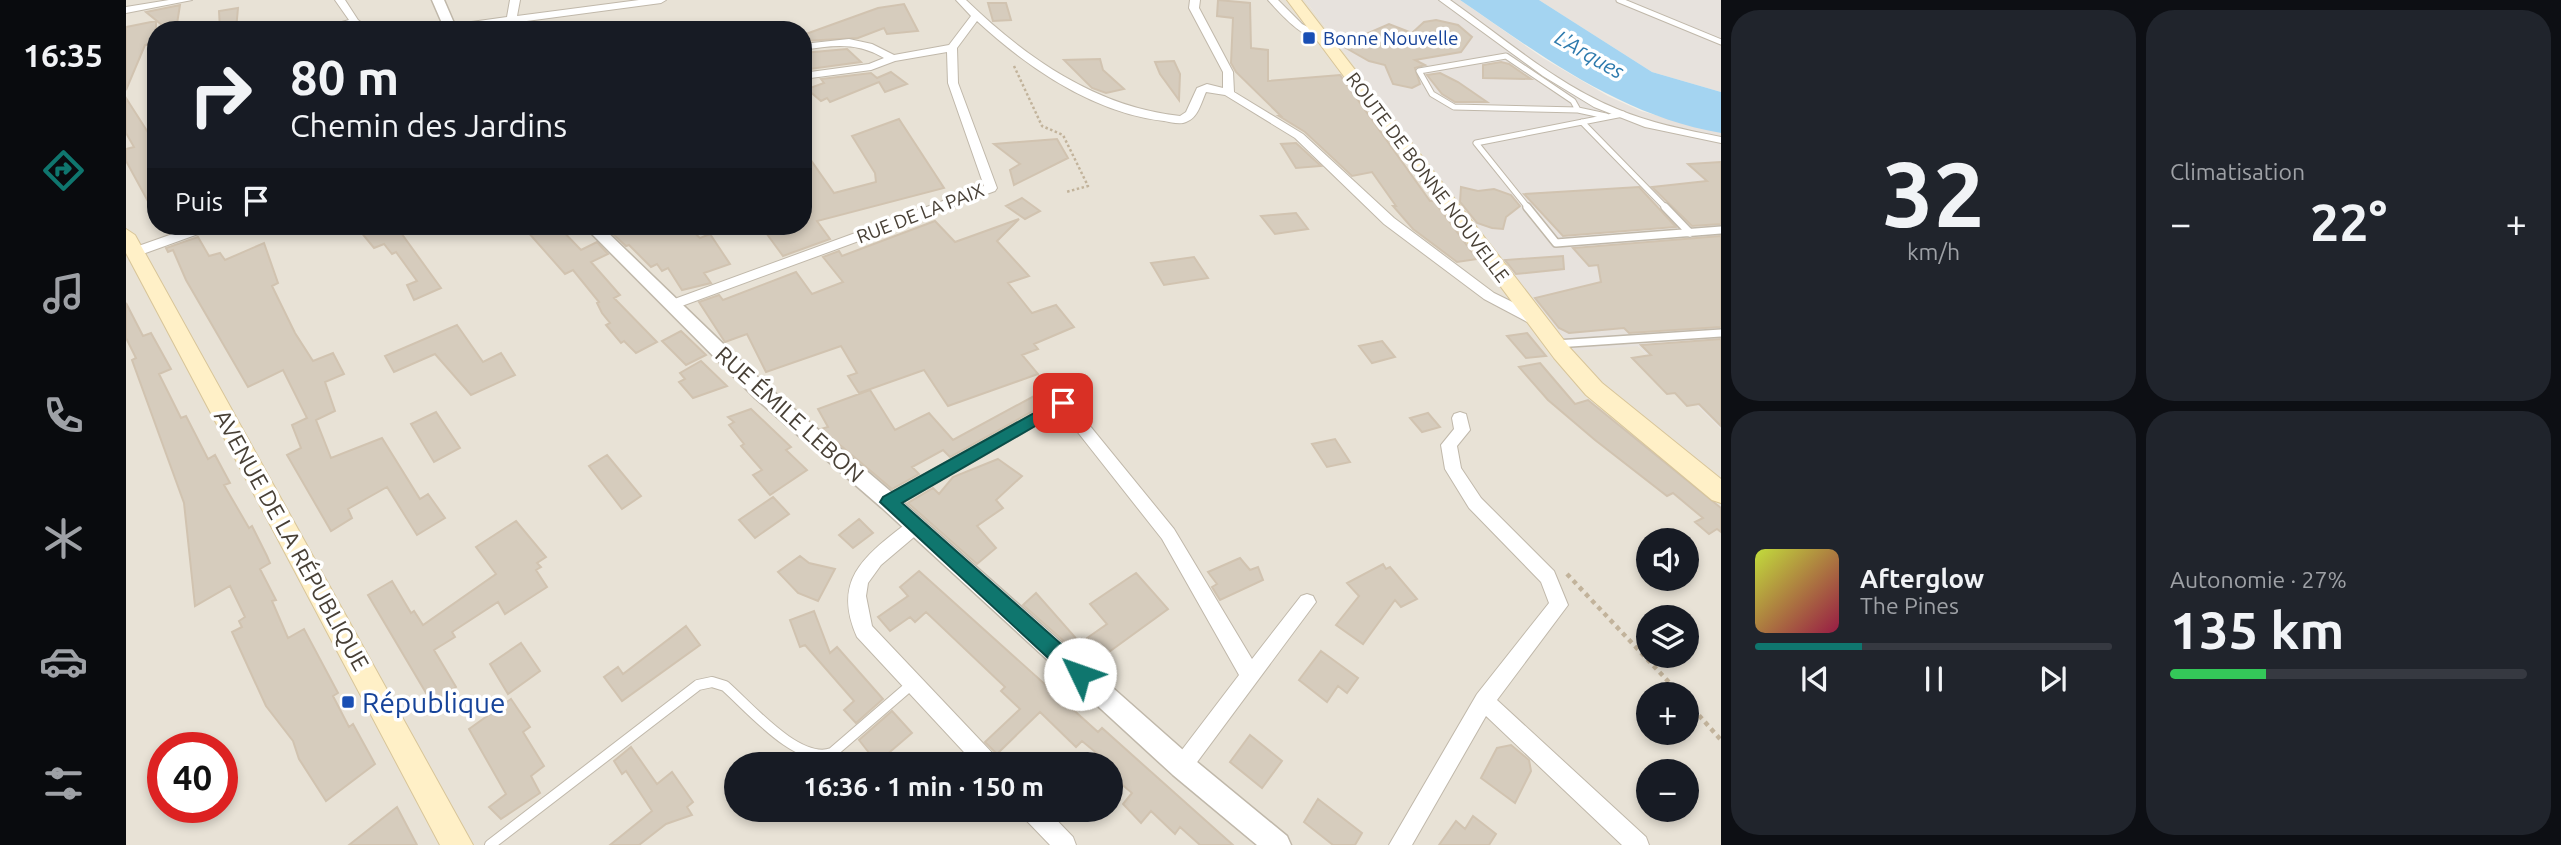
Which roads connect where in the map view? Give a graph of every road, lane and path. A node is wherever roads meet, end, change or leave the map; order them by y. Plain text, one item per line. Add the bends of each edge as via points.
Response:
1 (187, 0) edge
2 (340, 0) edge
3 (438, 0) edge
4 (515, 0) edge
5 (660, 0) edge
6 (961, 0) edge
7 (1195, 0) edge
8 (1273, 0) edge
9 (1294, 0) edge
10 (1444, 0) edge
11 (1619, 0) edge
12 (126, 10) edge
13 (976, 16) junction
14 (512, 19) junction
15 (354, 21) edge
16 (447, 21) edge
17 (500, 21) edge
18 (1322, 37) junction
19 (1005, 38) junction
20 (1721, 42) edge
21 (812, 46) edge
22 (952, 48) junction
23 (892, 58) junction
24 (812, 75) edge
25 (1229, 93) junction
26 (1578, 110) junction
27 (1623, 114) junction
28 (1609, 117) junction
29 (1582, 122) junction
30 (1721, 140) edge
31 (1066, 192) dead end
32 (1721, 230) edge
33 (1690, 233) junction
34 (169, 235) edge
35 (601, 235) edge
36 (131, 244) edge
37 (674, 304) junction
38 (1536, 320) junction
39 (1721, 333) edge
40 (1554, 344) junction
41 (1460, 418) dead end
42 (1721, 493) edge
43 (889, 502) junction
44 (914, 527) junction
45 (1562, 569) dead end
46 (1307, 602) dead end
47 (1250, 675) junction
48 (1669, 682) edge
49 (913, 683) junction
50 (1484, 701) junction
51 (1699, 715) edge
52 (1721, 740) edge
53 (978, 752) edge
54 (1182, 766) junction
55 (1043, 822) edge
56 (457, 845) edge
57 (490, 845) edge
58 (1065, 845) edge
59 (1278, 845) edge
60 (1400, 845) edge
61 (1637, 845) edge

1 - 12 street
2 - 15 street
3 - 16 street
4 - 14 street
5 - 14 street
6 - 13 street
7 - 25 street via 1228,72
8 - 18 street via 1298,26
9 - 18 main road, ROUTE DE BONNE NOUVELLE
10 - 27 street via 1583,97
11 - 20 lane
13 - 19 street
13 - 22 street
14 - 17 street
18 - 38 main road, ROUTE DE BONNE NOUVELLE
19 - 25 street via 1080,90 1137,114 1182,120 1191,114 1198,94 1207,87
19 - 31 path via 1042,126 1063,135 1088,186
21 - 23 street via 858,41
22 - 23 street
22 - 37 street, RUE DE LA PAIX via 957,98 991,188
23 - 24 street via 871,67
25 - 38 street via 1299,136 1378,212 1489,296
26 - 26 lane via 1454,107 1437,102 1428,93 1419,71 1506,56 1573,101
26 - 28 lane
27 - 28 lane
27 - 30 street
28 - 29 lane
29 - 33 lane
29 - 33 lane via 1476,143 1556,243
32 - 33 lane
34 - 36 street
35 - 37 street, RUE ÉMILE LEBON
36 - 56 main road, AVENUE DE LA RÉPUBLIQUE
37 - 43 street, RUE ÉMILE LEBON via 761,392
38 - 40 main road, ROUTE DE BONNE NOUVELLE
39 - 40 lane
40 - 42 main road, ROUTE DE BONNE NOUVELLE via 1594,389
41 - 50 street via 1462,430 1449,445 1453,469 1475,503 1548,577 1559,605
43 - 44 street, RUE ÉMILE LEBON
43 - 47 street via 1063,403 1168,534
44 - 49 street via 867,567 856,585 855,608 864,631
44 - 54 street, RUE ÉMILE LEBON
45 - 48 path
46 - 47 street
47 - 54 street
49 - 53 street
49 - 57 lane via 832,753 821,757 799,751 725,686 712,682 698,685
50 - 60 street
50 - 61 street
51 - 52 path
54 - 59 street, RUE ÉMILE LEBON
55 - 58 street

